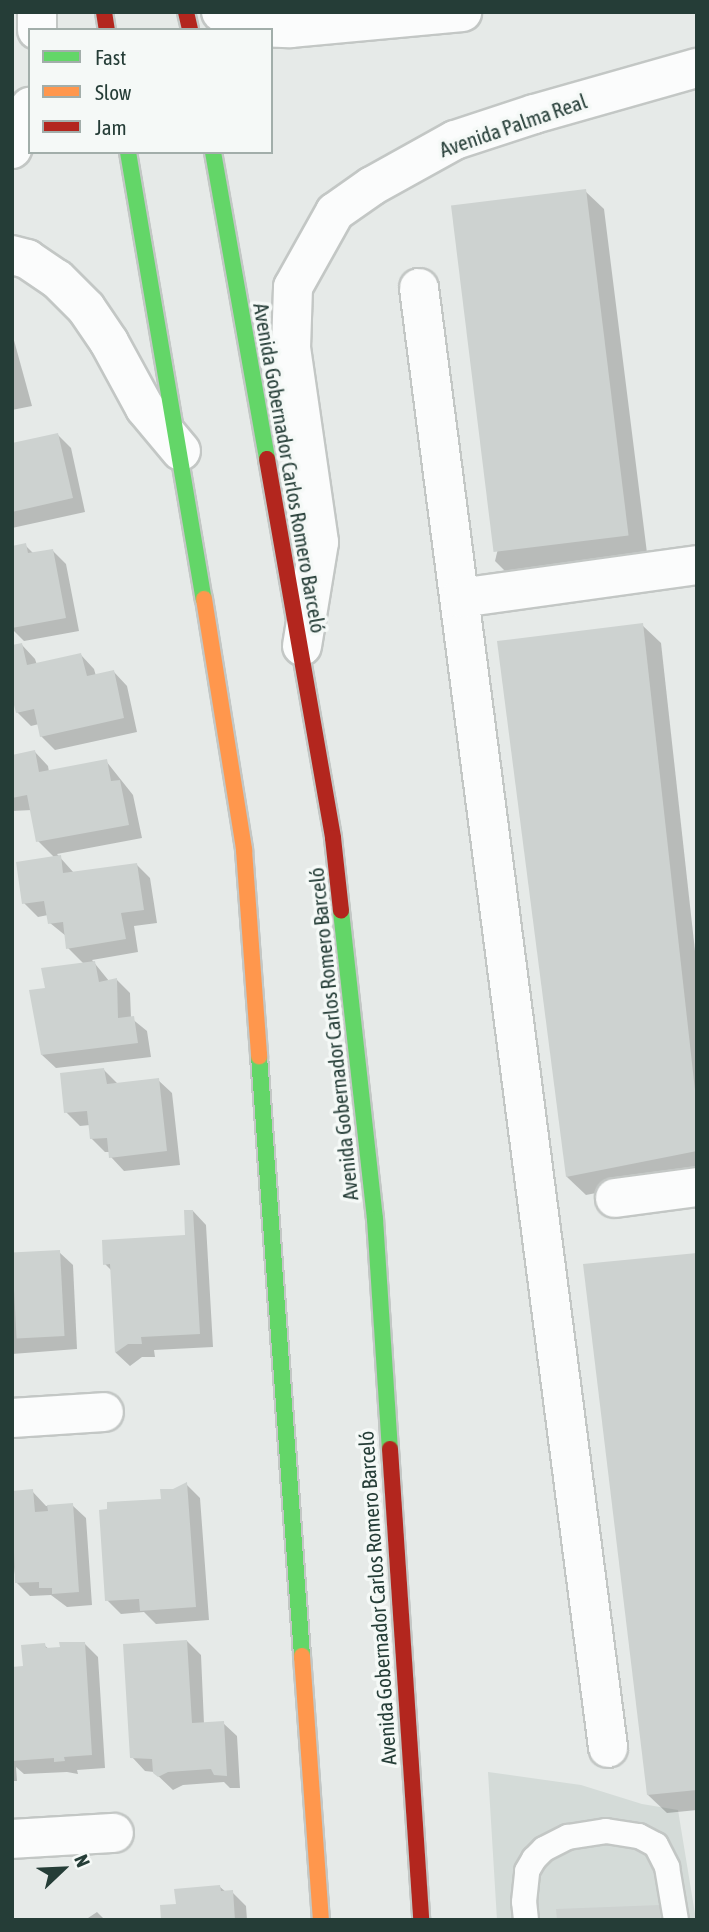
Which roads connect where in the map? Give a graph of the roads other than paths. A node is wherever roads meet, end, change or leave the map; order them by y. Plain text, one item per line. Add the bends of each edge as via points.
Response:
1 (221, 12) edge
2 (460, 12) edge
3 (697, 68) edge
4 (28, 112) edge
5 (12, 149) edge
6 (128, 154) edge
7 (213, 154) edge
8 (12, 255) edge
9 (419, 288) dead end
10 (181, 450) junction
11 (697, 565) edge
12 (460, 598) junction
13 (302, 652) junction
14 (697, 1187) edge
15 (615, 1198) dead end
16 (104, 1412) dead end
17 (12, 1418) edge
18 (608, 1748) dead end
19 (114, 1833) dead end
20 (12, 1839) edge
21 (321, 1920) edge
22 (421, 1920) edge
23 (526, 1920) edge
24 (676, 1920) edge

1 - 2 street via 257,27 290,28
3 - 13 street, Avenida Palma Real via 455,140 335,212 293,287 290,348 319,542
4 - 5 street
6 - 10 main road
7 - 13 main road, Avenida Gobernador Carlos Romero Barceló
8 - 10 street via 27,259 57,279 86,308 145,408
9 - 12 street
10 - 21 main road via 244,850
11 - 12 street
12 - 18 street
13 - 22 main road, Avenida Gobernador Carlos Romero Barceló via 333,838 375,1219
14 - 15 street
16 - 17 street
19 - 20 street
23 - 24 lane via 527,1871 534,1859 568,1837 606,1831 639,1836 656,1846 667,1867

